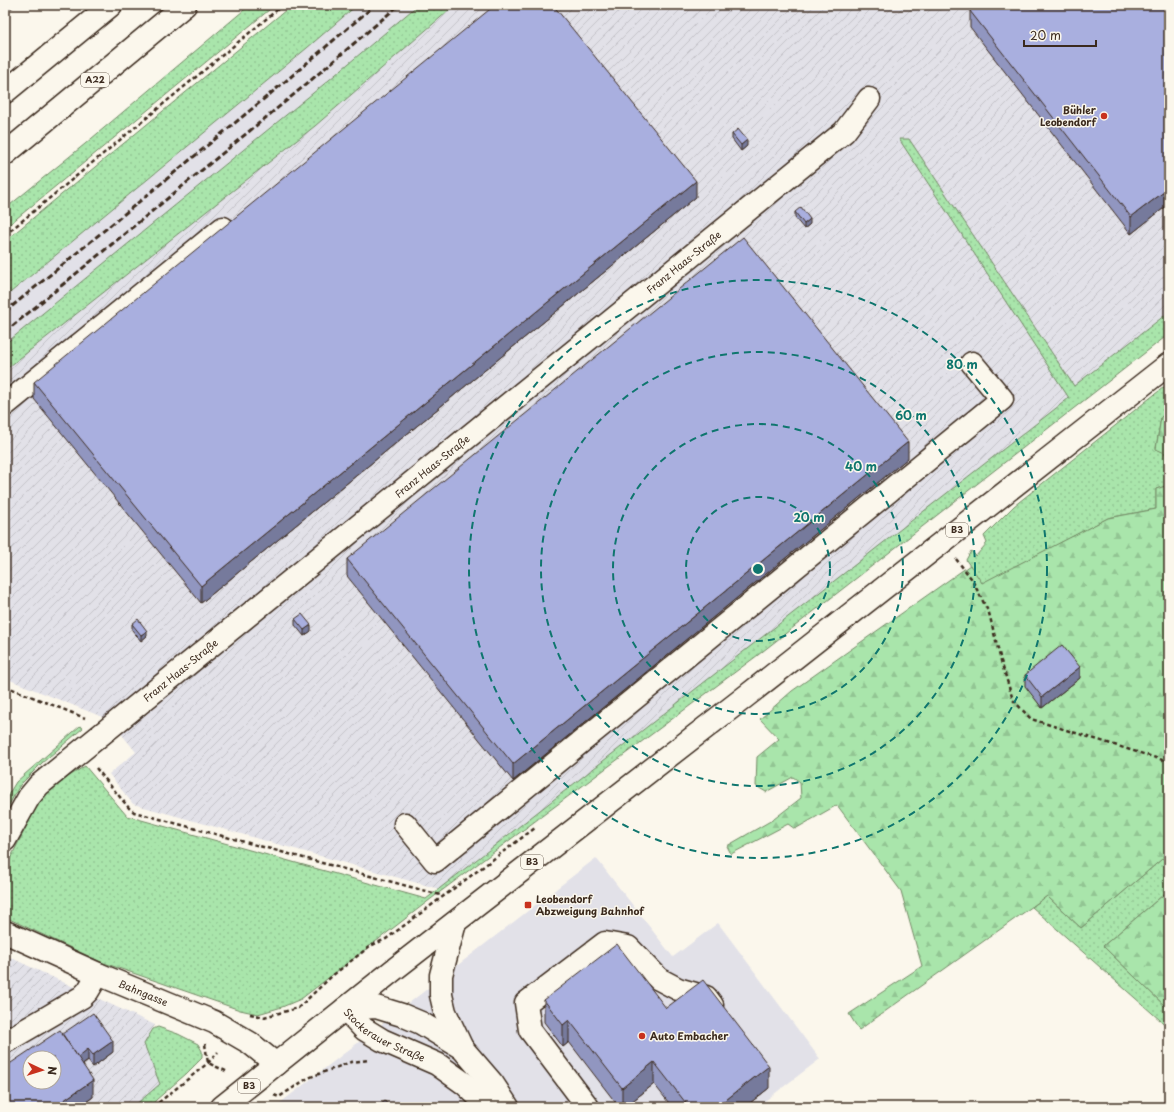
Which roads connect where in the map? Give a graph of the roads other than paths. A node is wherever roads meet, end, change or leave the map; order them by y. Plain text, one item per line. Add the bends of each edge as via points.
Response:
1 (111, 5) edge
2 (185, 5) edge
3 (5, 92) edge
4 (869, 99) dead end
5 (5, 154) edge
6 (238, 215) edge
7 (972, 363) dead end
8 (1169, 364) edge
9 (5, 405) edge
10 (405, 824) dead end
11 (5, 840) edge
12 (455, 923) junction
13 (5, 932) edge
14 (98, 974) junction
15 (344, 1009) junction
16 (726, 1022) edge
17 (5, 1042) edge
18 (462, 1048) junction
19 (276, 1064) junction
20 (222, 1107) edge
21 (489, 1107) edge
22 (508, 1107) edge
23 (588, 1107) edge

1 - 3 main road
2 - 5 main road, A22
4 - 11 main road, Franz Haas-Straße via 844,132 39,785 29,797
6 - 9 main road
7 - 10 main road via 1002,399 435,861
8 - 12 main road, B3
12 - 15 main road, B3
12 - 18 main road, Stockerauer Straße via 441,975 441,995 445,1012
13 - 14 main road, Bahngasse
14 - 17 main road via 82,997
14 - 19 main road, Bahngasse via 214,1022 250,1043
15 - 18 main road, Stockerauer Straße via 376,1007 402,1015 421,1023
15 - 19 main road, B3
15 - 21 main road, Stockerauer Straße via 364,1029 382,1040 437,1064 465,1084
16 - 23 main road via 706,997 678,989 659,979 628,947 605,943 526,1003 530,1030
18 - 22 main road, Stockerauer Straße via 493,1084
19 - 20 main road, B3

